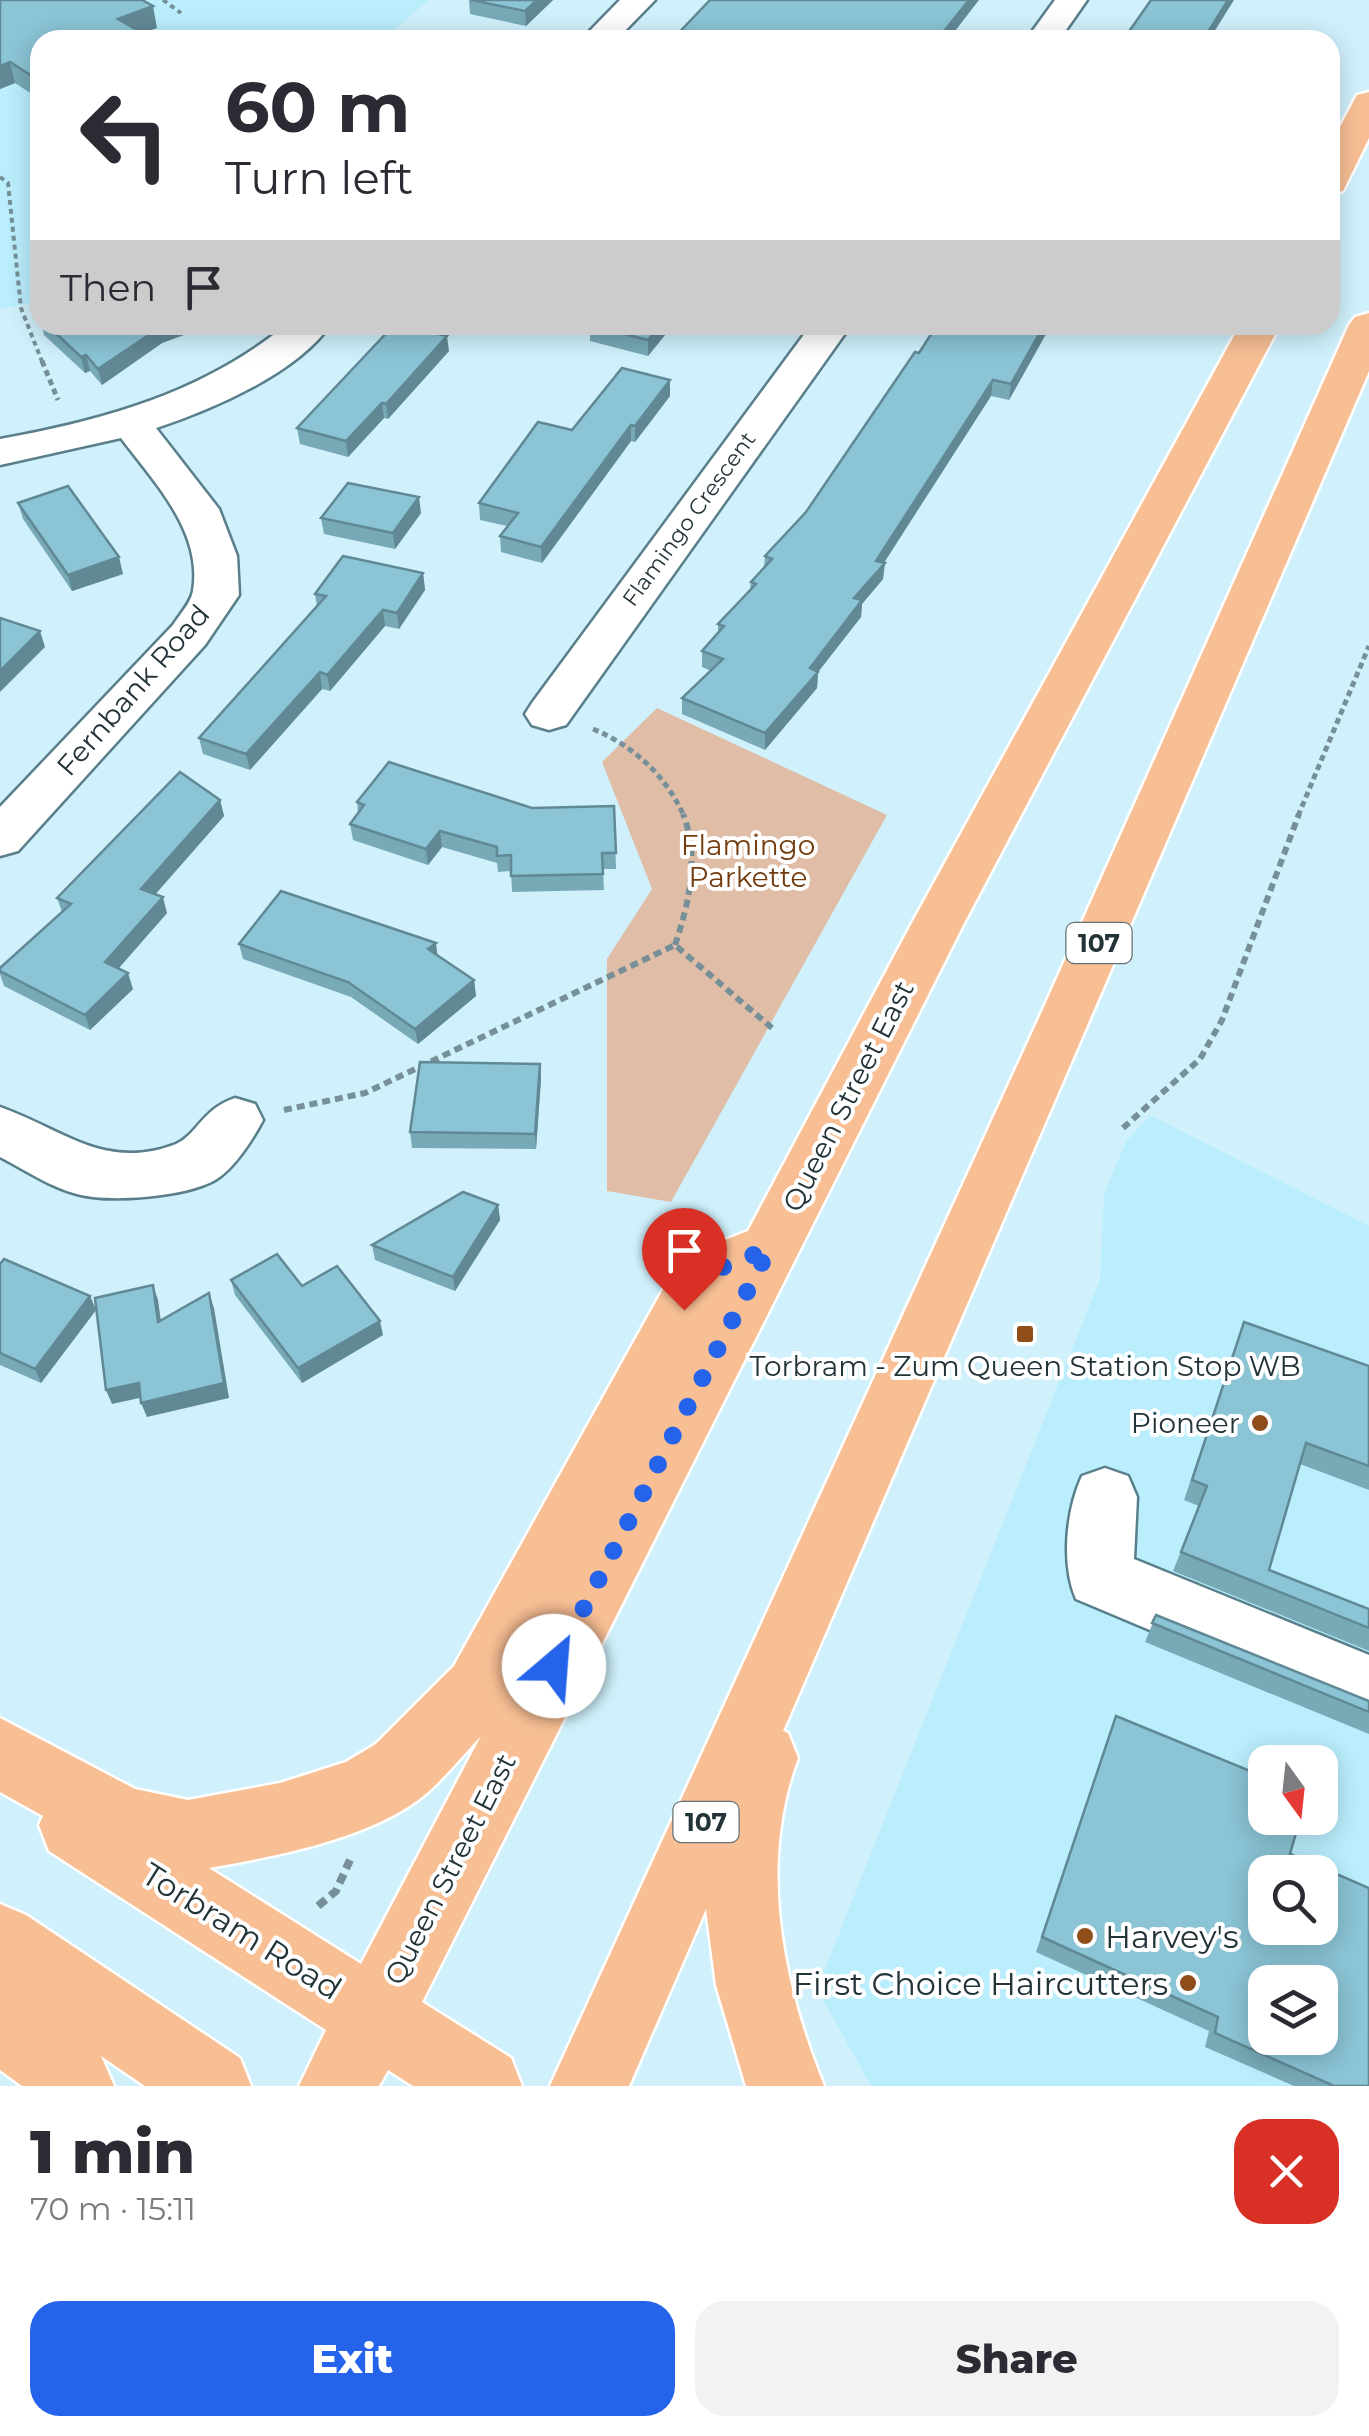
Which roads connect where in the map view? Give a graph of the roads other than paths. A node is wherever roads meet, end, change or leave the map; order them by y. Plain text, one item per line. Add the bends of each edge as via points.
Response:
1 (639, 0) edge
2 (1071, 0) edge
3 (608, 30) edge
4 (1049, 30) edge
5 (1369, 102) edge
6 (1340, 162) edge
7 (1369, 326) edge
8 (299, 335) edge
9 (825, 335) edge
10 (1255, 335) edge
11 (133, 426) junction
12 (0, 452) edge
13 (548, 714) road end
14 (0, 838) edge
15 (235, 1120) road end
16 (0, 1130) edge
17 (769, 1249) junction
18 (1105, 1496) dead end
19 (823, 1558) junction
20 (1369, 1689) edge
21 (0, 1754) edge
22 (0, 1780) edge
23 (0, 1941) edge
24 (375, 2015) junction
25 (0, 2022) edge
26 (76, 2086) edge
27 (212, 2086) edge
28 (338, 2086) edge
29 (483, 2086) edge
30 (589, 2086) edge
31 (785, 2086) edge

1 - 3 street
2 - 4 street
5 - 6 main road
7 - 19 main road, 107
8 - 11 street via 274,358 205,396
9 - 13 street, Flamingo Crescent
10 - 17 main road, Queen Street East
11 - 12 street
11 - 14 street, Fernbank Road via 197,509 215,556 216,595 189,635
15 - 16 street via 196,1162 140,1174 81,1172
17 - 21 main road via 702,1275 478,1690 401,1769 362,1792 280,1819 188,1836 125,1823
17 - 24 main road, Queen Street East
18 - 20 street via 1100,1578
19 - 30 main road, 107
19 - 31 main road via 828,1594 765,1750 745,1821 744,1915 754,1983
22 - 24 main road, Torbram Road
23 - 27 main road
24 - 28 main road, Queen Street East
24 - 29 main road, Torbram Road
25 - 26 main road

